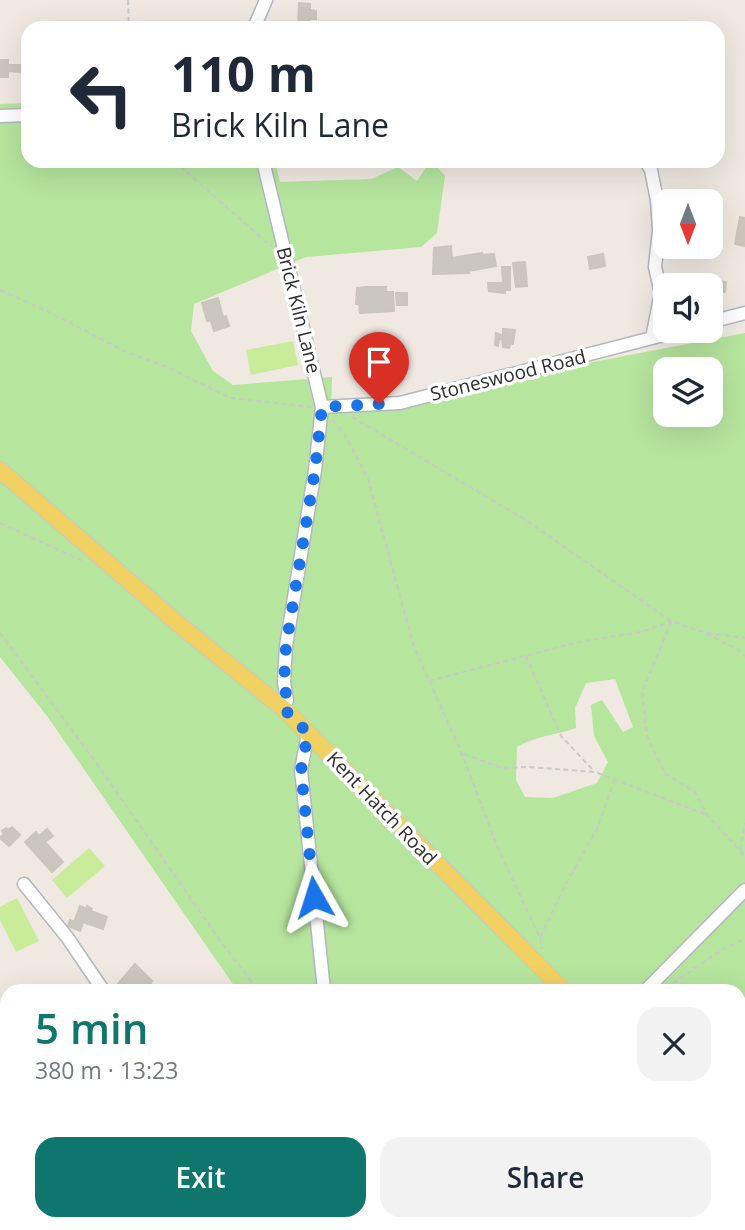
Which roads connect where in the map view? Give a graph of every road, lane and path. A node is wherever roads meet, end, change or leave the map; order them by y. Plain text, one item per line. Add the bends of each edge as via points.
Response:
1 (128, 0) edge
2 (266, 0) edge
3 (129, 21) edge
4 (257, 21) edge
5 (21, 115) edge
6 (0, 116) edge
7 (182, 168) edge
8 (265, 168) edge
9 (650, 168) edge
10 (286, 259) junction
11 (0, 290) edge
12 (745, 313) edge
13 (723, 319) edge
14 (652, 338) joint
15 (322, 407) junction
16 (336, 408) junction
17 (0, 470) edge
18 (0, 523) edge
19 (94, 566) dead end
20 (671, 621) junction
21 (703, 632) junction
22 (0, 633) edge
23 (745, 638) edge
24 (526, 655) junction
25 (745, 656) edge
26 (429, 681) junction
27 (284, 709) junction
28 (308, 733) junction
29 (462, 754) junction
30 (595, 772) junction
31 (615, 779) junction
32 (708, 816) junction
33 (745, 823) edge
34 (740, 851) junction
35 (745, 856) edge
36 (24, 884) dead end
37 (745, 890) edge
38 (540, 938) junction
39 (745, 939) edge
40 (543, 971) junction
41 (99, 984) edge
42 (253, 984) edge
43 (323, 984) edge
44 (557, 984) edge
45 (652, 984) edge
46 (670, 984) edge

1 - 3 path
2 - 4 street
5 - 6 street
7 - 10 path
8 - 10 street, Brick Kiln Lane
9 - 14 street via 657,200 655,267 661,293
10 - 15 street, Brick Kiln Lane
11 - 15 path via 231,398
12 - 13 street
14 - 16 street, Stoneswood Road via 400,403
15 - 16 street, Stoneswood Road
15 - 26 path via 345,435 368,479 414,647
15 - 27 street, Brick Kiln Lane via 286,646
16 - 20 path via 524,519
17 - 27 main road, Kent Hatch Road
18 - 19 path
20 - 21 path
20 - 24 path via 640,632
20 - 32 path via 642,692 647,736 665,774 694,792
21 - 23 path
21 - 25 path
22 - 42 path
24 - 26 path
24 - 30 path via 561,736
26 - 29 path
27 - 28 main road, Kent Hatch Road
28 - 40 main road, Kent Hatch Road
28 - 43 street via 301,770
29 - 30 path via 502,768
29 - 38 path
30 - 31 path
31 - 32 path
31 - 38 path via 597,829
32 - 34 path
33 - 34 path
34 - 35 path
36 - 41 street
37 - 45 street
38 - 40 path
39 - 46 path
40 - 44 main road, Kent Hatch Road

